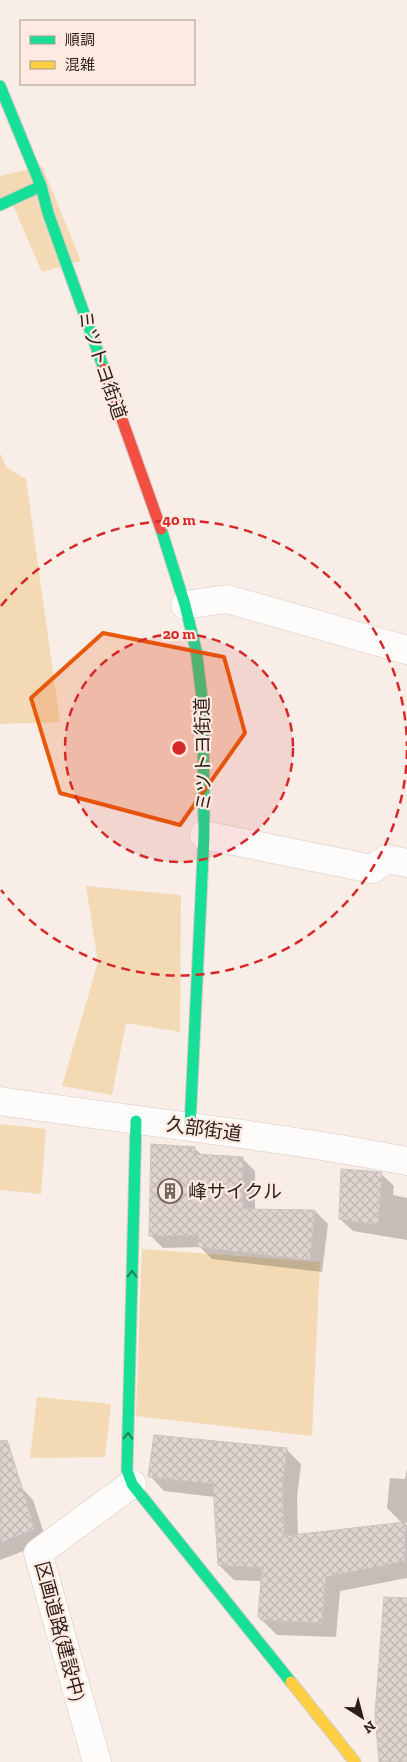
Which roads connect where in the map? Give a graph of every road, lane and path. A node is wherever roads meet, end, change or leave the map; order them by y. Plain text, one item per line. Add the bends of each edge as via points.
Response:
1 (0, 86) edge
2 (41, 186) junction
3 (0, 205) edge
4 (186, 605) junction
5 (407, 650) edge
6 (204, 835) junction
7 (407, 863) edge
8 (0, 1101) edge
9 (136, 1121) junction
10 (190, 1126) junction
11 (407, 1161) edge
12 (132, 1484) junction
13 (97, 1762) edge
14 (355, 1762) edge

1 - 2 street, ミツトヨ街道
2 - 3 street
2 - 4 street, ミツトヨ街道
4 - 5 street via 227,599
4 - 6 street, ミツトヨ街道 via 204,705
6 - 7 street via 372,869 387,859
6 - 10 street, ミツトヨ街道
8 - 9 street, 久部街道
9 - 10 street, 久部街道
12 -> 9 street via 127,1470
10 - 11 street, 久部街道
12 - 13 street, 区画道路(建設中) via 38,1553
12 - 14 street

